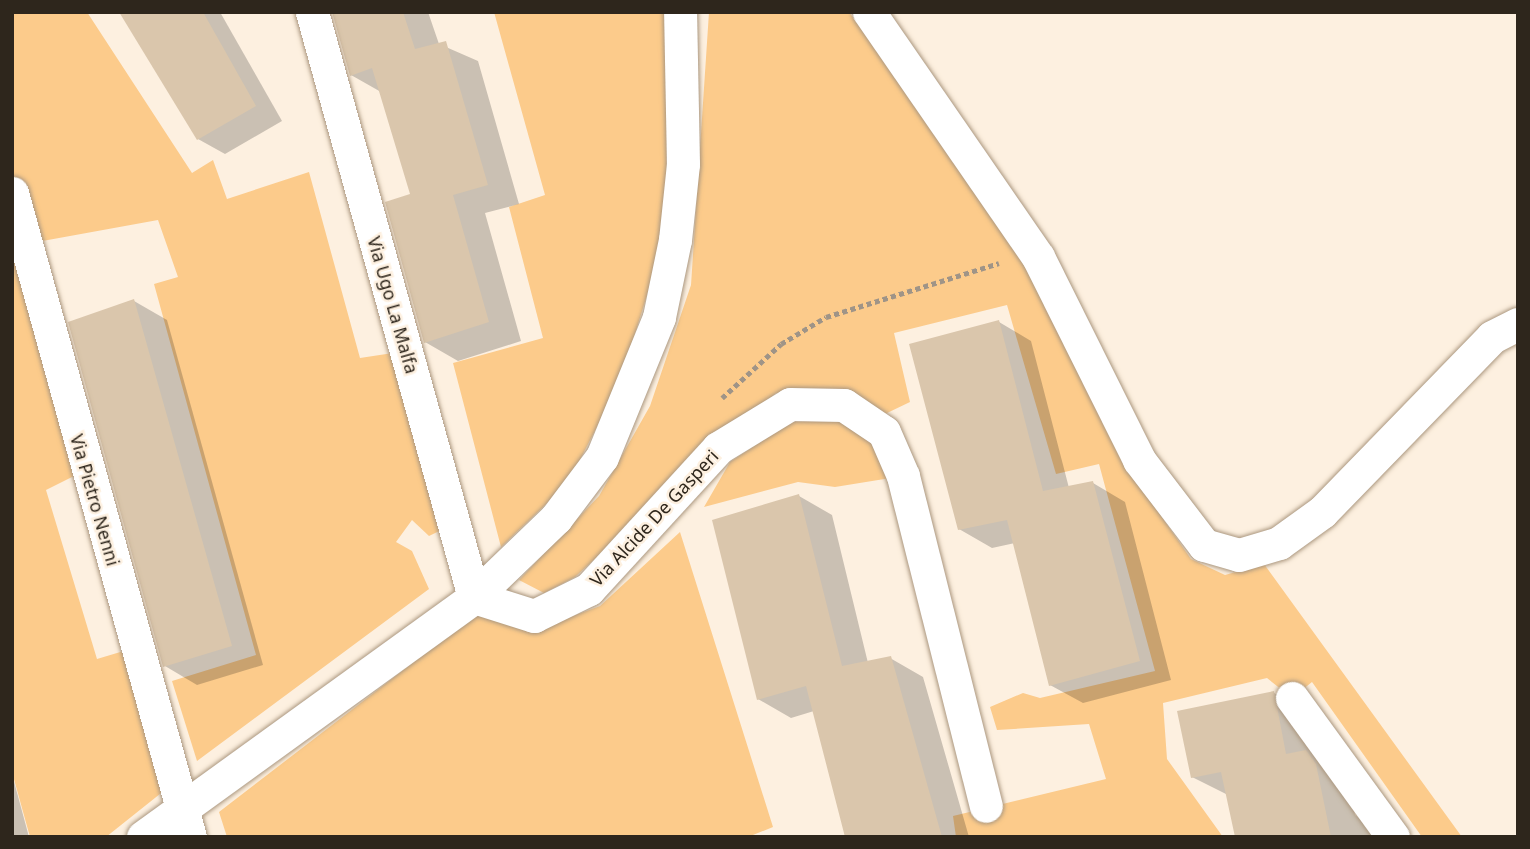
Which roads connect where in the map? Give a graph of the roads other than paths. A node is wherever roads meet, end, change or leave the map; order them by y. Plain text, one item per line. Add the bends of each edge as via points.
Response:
1 (312, 12) edge
2 (680, 12) edge
3 (869, 12) edge
4 (12, 193) edge
5 (1518, 324) edge
6 (474, 597) junction
7 (1292, 698) dead end
8 (986, 806) dead end
9 (186, 821) edge
10 (144, 837) edge
11 (1393, 837) edge

1 - 6 street, Via Ugo La Malfa
2 - 6 street via 683,164 655,329 602,457 556,518
3 - 5 street via 1038,257 1139,460 1176,515 1205,545 1239,555 1279,543 1322,512 1492,337
4 - 9 street, Via Pietro Nenni
6 - 8 street, Via Alcide De Gasperi via 534,616 589,589 718,448 790,404 844,405 884,432 903,476
6 - 9 street
7 - 11 street
9 - 10 street

